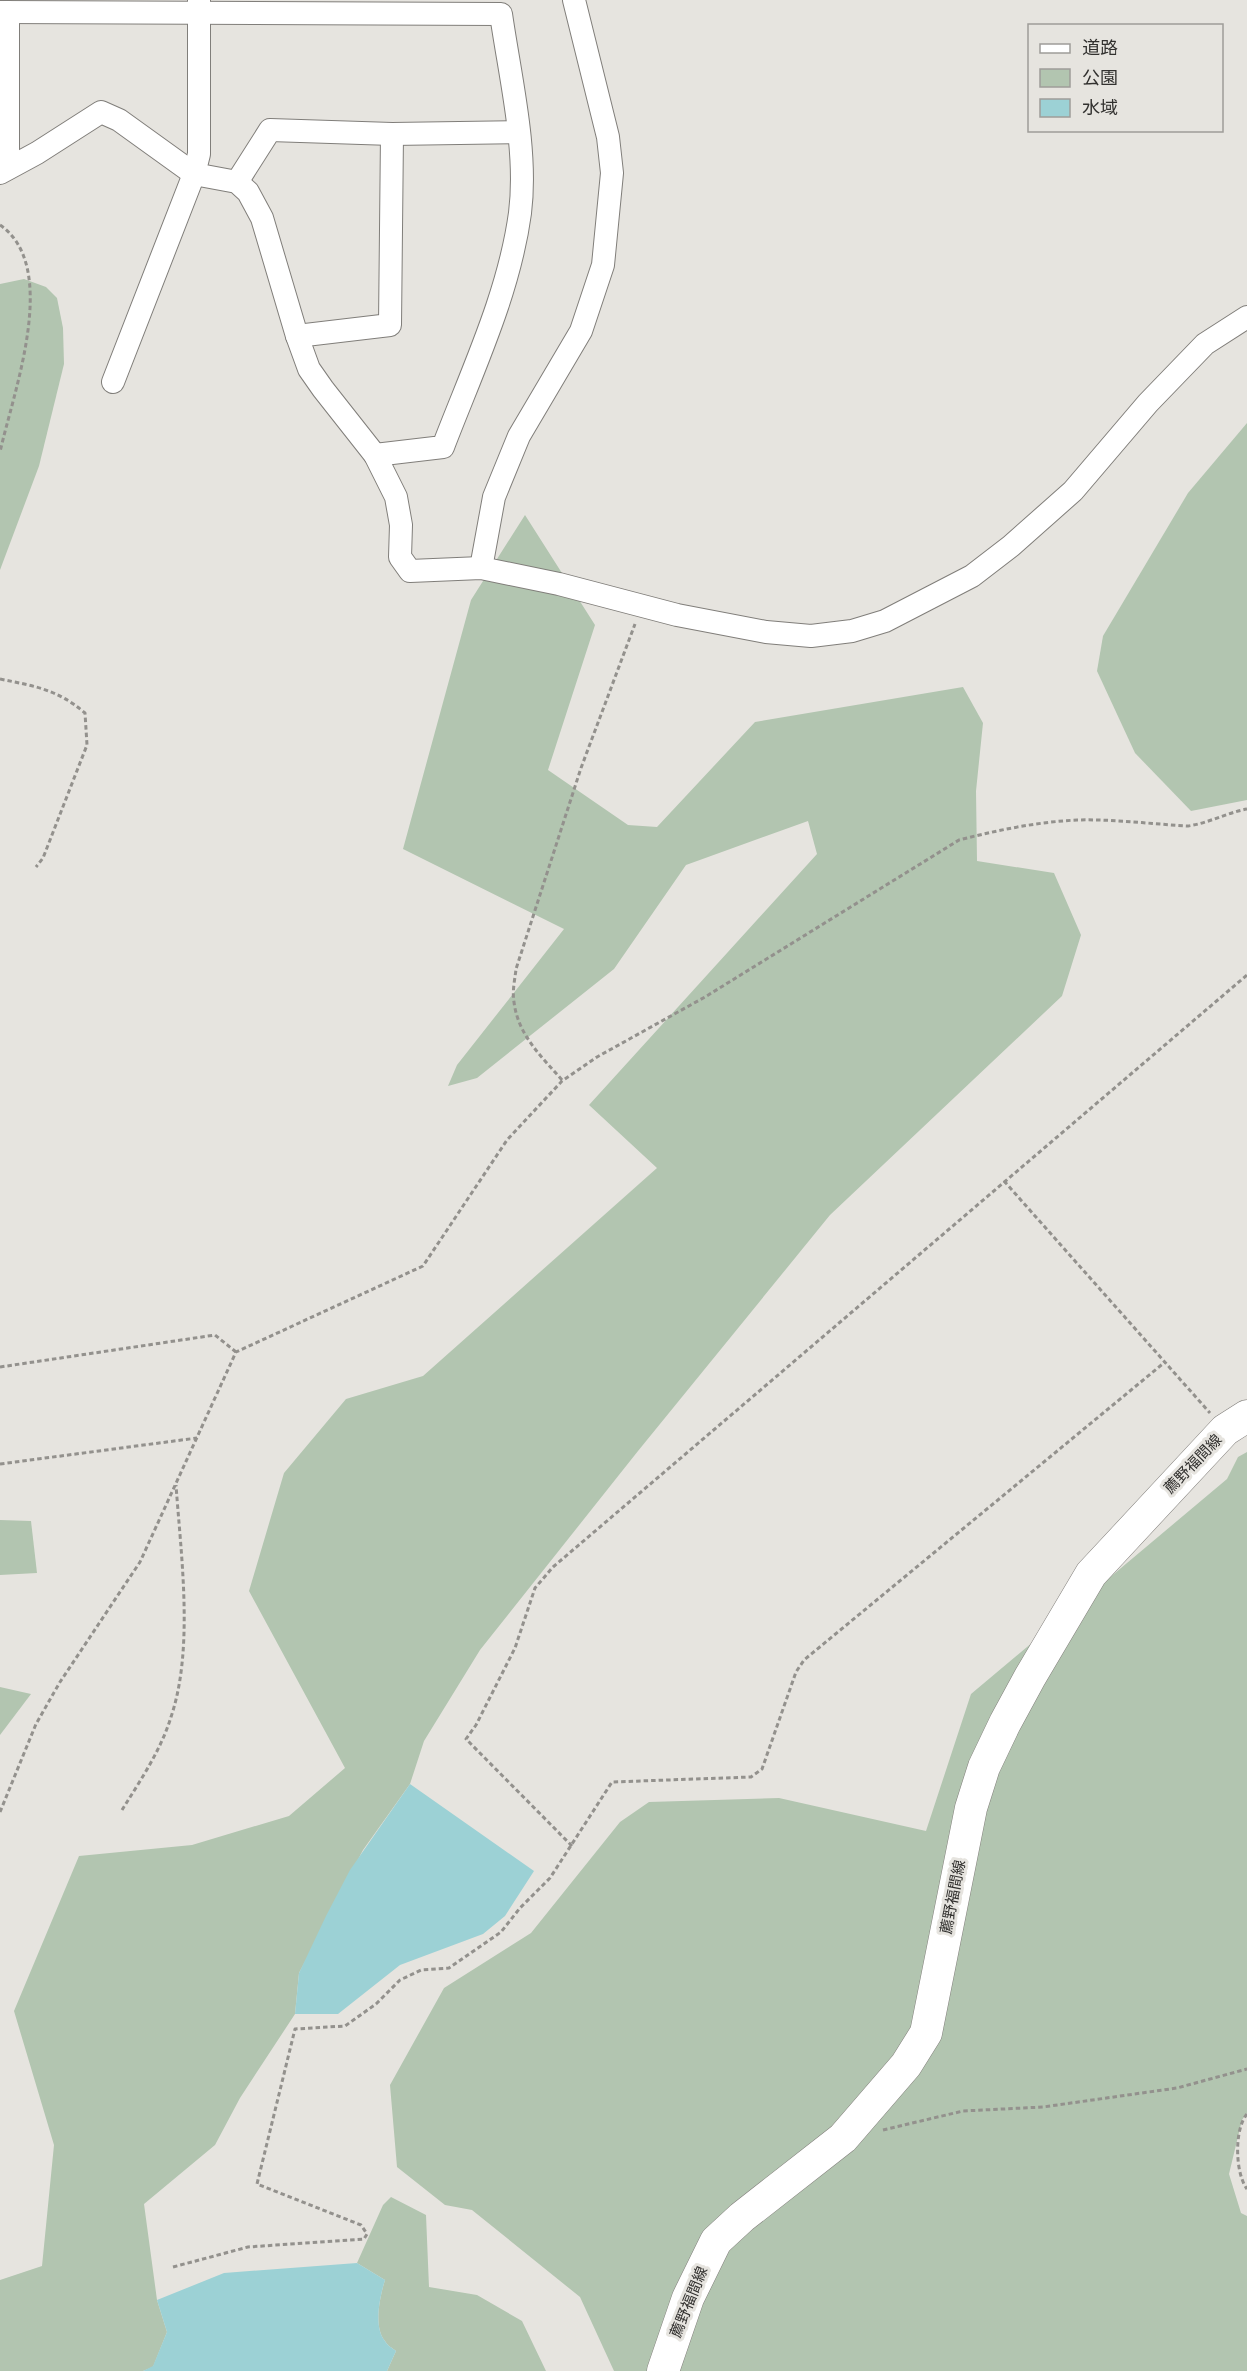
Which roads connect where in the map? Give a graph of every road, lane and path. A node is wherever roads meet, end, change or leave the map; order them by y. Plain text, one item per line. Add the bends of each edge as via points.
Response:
1 (574, 0) edge
2 (199, 6) edge
3 (4, 12) edge
4 (518, 132) junction
5 (392, 134) junction
6 (4, 170) edge
7 (194, 174) junction
8 (237, 182) junction
9 (0, 225) edge
10 (1247, 317) edge
11 (297, 336) junction
12 (113, 382) dead end
13 (0, 452) edge
14 (375, 454) junction
15 (481, 568) junction
16 (641, 606) junction
17 (0, 679) edge
18 (1247, 809) edge
19 (36, 867) dead end
20 (1247, 975) edge
21 (562, 1081) junction
22 (1004, 1180) junction
23 (236, 1352) junction
24 (1165, 1362) junction
25 (0, 1367) edge
26 (1236, 1423) edge
27 (197, 1438) junction
28 (0, 1464) edge
29 (176, 1483) junction
30 (122, 1810) dead end
31 (0, 1812) edge
32 (572, 1845) junction
33 (1247, 2069) edge
34 (1247, 2114) edge
35 (843, 2138) junction
36 (1247, 2188) edge
37 (174, 2267) dead end
38 (663, 2371) edge

1 - 15 street via 608,137 612,173 603,265 581,331 519,436 498,487
2 - 3 street
2 - 4 street via 501,14
2 - 7 street via 199,154
3 - 6 street
4 - 5 street
4 - 14 street via 520,212 509,271 443,447
5 - 8 street via 270,130
5 - 11 street via 390,325
6 - 7 street via 101,112
7 - 8 street
7 - 12 street
8 - 11 street via 248,192 261,218
9 - 13 path via 24,254 30,291 25,347
10 - 16 street via 1205,344 1073,491 1011,546 972,576 885,621 852,631 811,636 766,632
11 - 14 street via 309,369
14 - 15 street via 396,497 401,525 400,557 410,571
15 - 16 street
16 - 21 path via 581,768 516,969 513,1000 520,1026 536,1052
17 - 19 path via 59,694 85,713 87,744 43,858
18 - 21 path via 1188,826 1059,821 995,830 959,840
20 - 22 path
21 - 23 path via 507,1140 423,1266
22 - 24 path
22 - 32 path via 553,1567 535,1588 515,1648 466,1739
23 - 25 path via 215,1335
23 - 27 path
24 - 26 path
24 - 32 path via 804,1660 796,1672 762,1769 751,1777 612,1782
26 - 35 main road, 薦野福間線 via 1091,1574 1030,1677 984,1767 971,1808 926,2033 906,2065
27 - 28 path
27 - 29 path
29 - 30 path via 184,1628 180,1687 171,1719
29 - 31 path via 140,1562 36,1724
32 - 37 path via 550,1878 501,1932 450,1968 421,1970 400,1980 376,2004 345,2026 295,2029 257,2184 361,2225 368,2234 364,2239 248,2247
33 - 35 path via 1177,2088 1043,2108 963,2111
34 - 36 path via 1242,2120 1237,2158
35 - 38 main road, 薦野福間線 via 716,2241 688,2298

